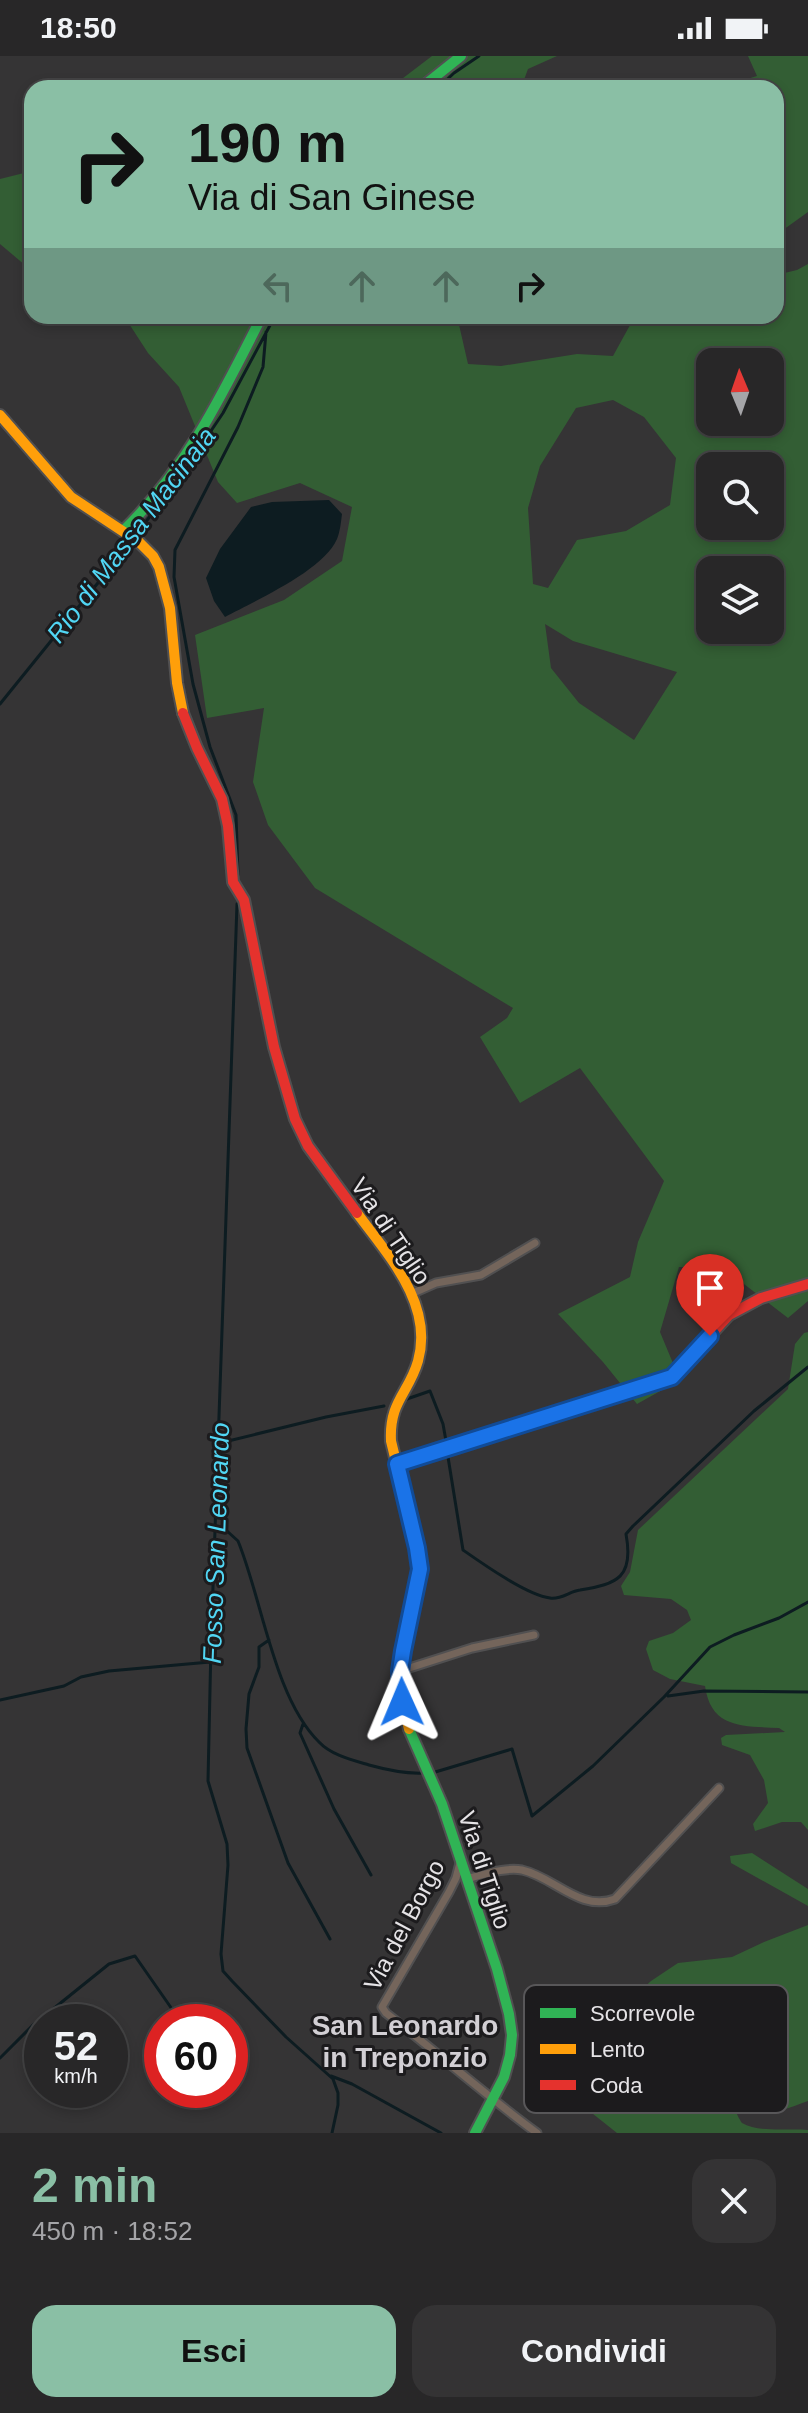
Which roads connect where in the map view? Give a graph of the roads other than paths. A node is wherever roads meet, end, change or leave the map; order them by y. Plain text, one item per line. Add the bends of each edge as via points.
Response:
1 (461, 56) edge
2 (431, 80) edge
3 (258, 324) edge
4 (0, 415) edge
5 (125, 533) junction
6 (535, 1243) dead end
7 (808, 1284) edge
8 (411, 1294) junction
9 (397, 1464) junction
10 (534, 1635) dead end
11 (400, 1671) junction
12 (719, 1788) dead end
13 (460, 1861) junction
14 (466, 1879) junction
15 (493, 2101) junction
16 (475, 2133) edge
17 (537, 2133) edge

1 - 2 main road
3 - 5 main road via 215,410
4 - 5 main road, Via di Tiglio via 71,497
5 - 8 main road, Via di Tiglio via 153,556 166,586 182,710 222,799 233,882 244,900 274,1047 295,1119 308,1146
6 - 8 street via 481,1275 436,1283
7 - 9 main road via 761,1298 729,1315 672,1377
8 - 9 main road, Via di Tiglio via 422,1343 390,1423
9 - 11 main road, Via di Tiglio via 420,1569
10 - 11 street
11 - 13 main road, Via di Tiglio via 411,1738 442,1804
12 - 14 street via 607,1902 578,1897 525,1871
13 - 14 main road, Via di Tiglio
13 - 15 street, Via del Borgo via 449,1892 382,2007
14 - 15 main road, Via di Tiglio via 510,2024 510,2055
15 - 16 main road, Via di Tiglio
15 - 17 street

